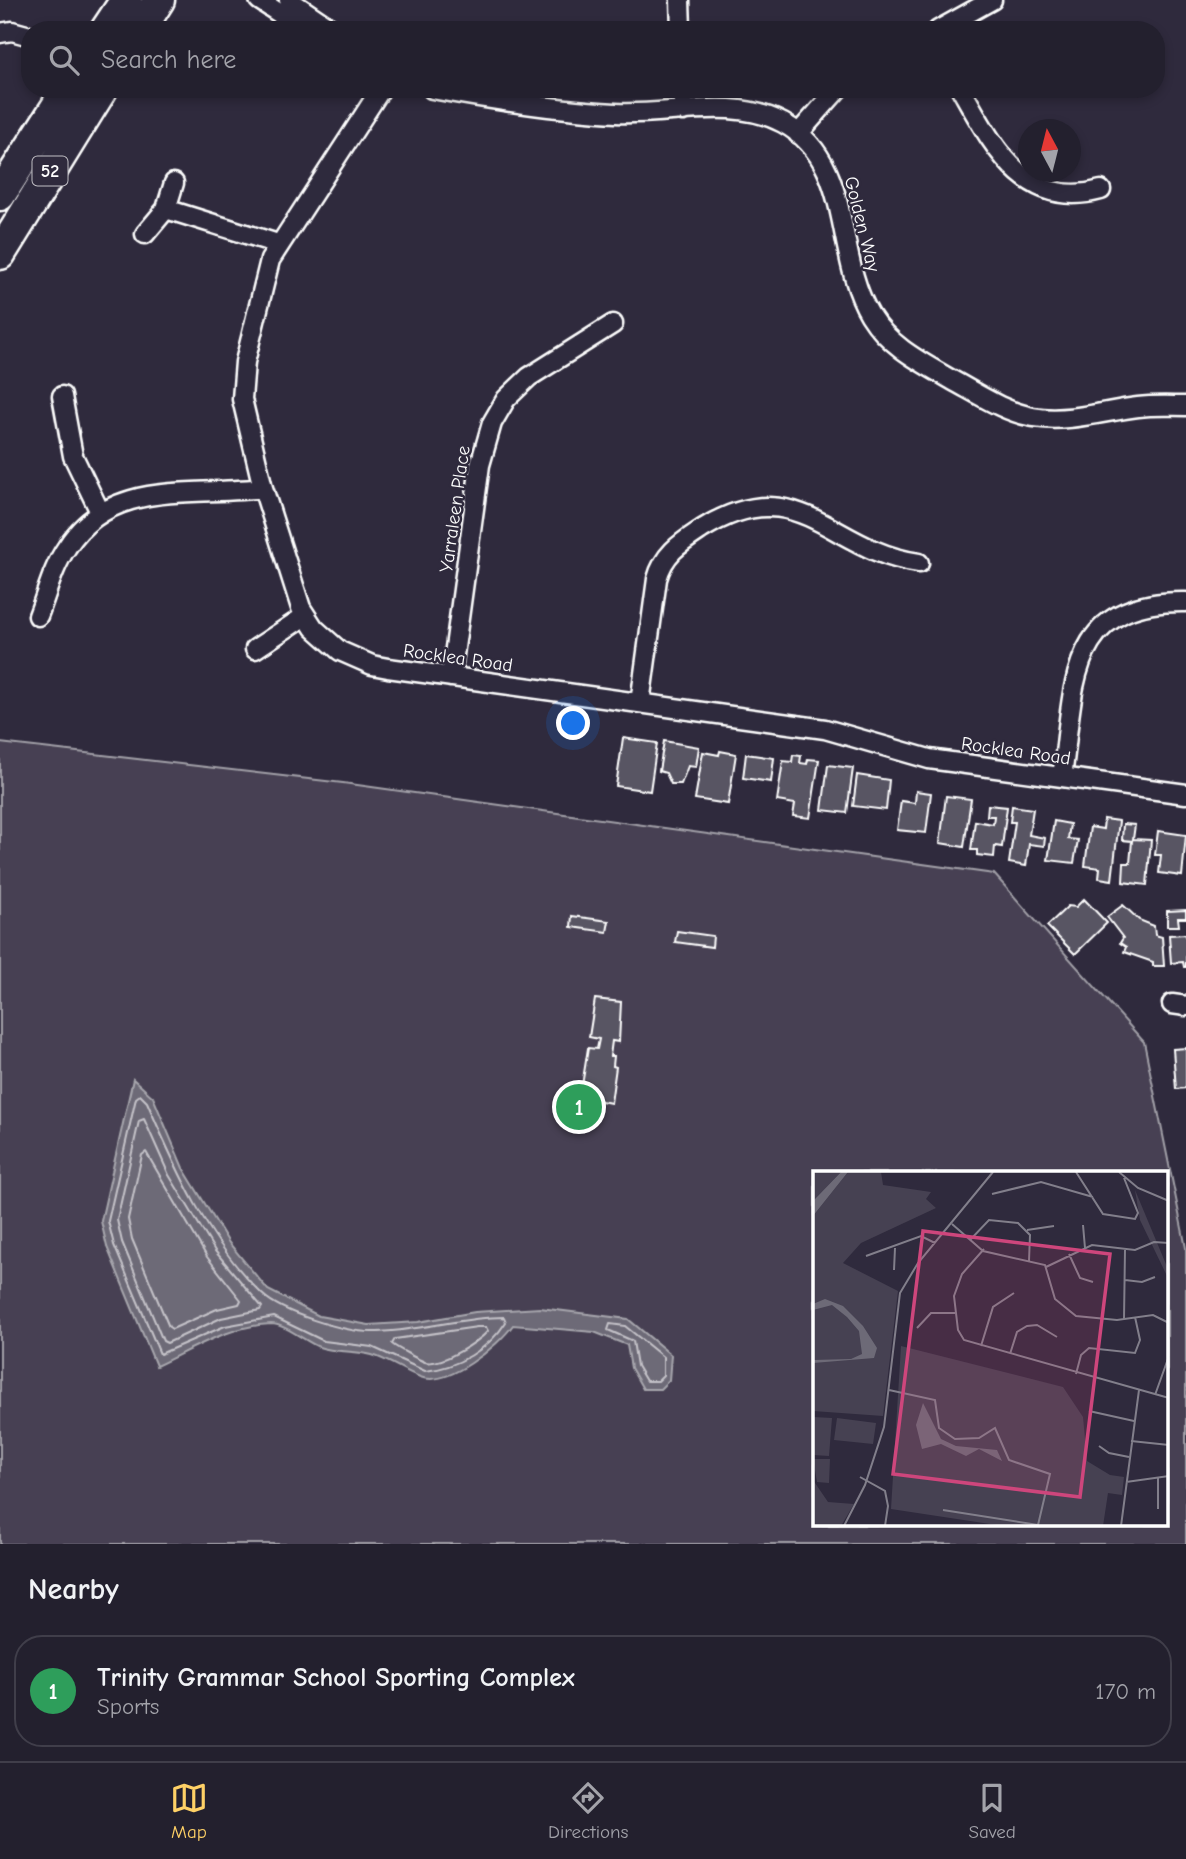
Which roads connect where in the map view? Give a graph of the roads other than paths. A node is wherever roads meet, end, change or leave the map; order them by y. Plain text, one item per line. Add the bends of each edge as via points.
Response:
1 (126, 0) edge
2 (159, 0) edge
3 (259, 0) edge
4 (289, 0) edge
5 (680, 0) edge
6 (992, 0) edge
7 (306, 17) edge
8 (112, 21) edge
9 (146, 21) edge
10 (681, 21) edge
11 (954, 21) edge
12 (0, 33) edge
13 (21, 34) edge
14 (63, 98) edge
15 (94, 98) edge
16 (375, 98) edge
17 (501, 98) edge
18 (683, 98) edge
19 (830, 98) edge
20 (966, 98) edge
21 (683, 111) junction
22 (798, 134) junction
23 (174, 183) dead end
24 (1101, 190) dead end
25 (13, 193) edge
26 (166, 209) junction
27 (145, 234) dead end
28 (278, 244) junction
29 (0, 254) edge
30 (613, 324) dead end
31 (62, 396) dead end
32 (1186, 406) edge
33 (262, 488) junction
34 (100, 512) junction
35 (919, 563) dead end
36 (1186, 602) edge
37 (38, 616) dead end
38 (305, 616) junction
39 (255, 649) dead end
40 (451, 677) junction
41 (640, 704) junction
42 (1062, 777) junction
43 (1186, 794) edge

1 - 8 highway
2 - 9 highway
3 - 7 street
4 - 7 street
5 - 10 street
6 - 11 street
12 - 13 street
14 - 25 highway, 52
15 - 25 highway, 52
16 - 28 street, Rocklea Road
17 - 21 street, Golden Way via 615,113
18 - 21 street
19 - 22 street
20 - 24 street via 989,140 1019,174 1057,193
21 - 22 street, Golden Way via 756,113
22 - 32 street, Golden Way via 818,154 831,178 864,304 884,333 910,356 994,404 1035,418
23 - 26 street
25 - 29 highway, 52
26 - 27 street
26 - 28 street
28 - 33 street, Rocklea Road via 262,285 242,386 245,423
30 - 40 street, Yarraleen Place via 529,377 506,399 492,423 480,465
31 - 34 street via 73,456
33 - 34 street via 152,494 118,502
33 - 38 street, Rocklea Road via 290,583
34 - 37 street via 67,547
35 - 41 street via 882,555 782,506 759,505 723,516 674,547 660,569
36 - 42 street via 1127,609 1094,634 1079,668
38 - 39 street
38 - 40 street, Rocklea Road via 326,640 357,660
40 - 41 street, Rocklea Road
41 - 42 street, Rocklea Road via 840,732 929,759
42 - 43 street, Rocklea Road

